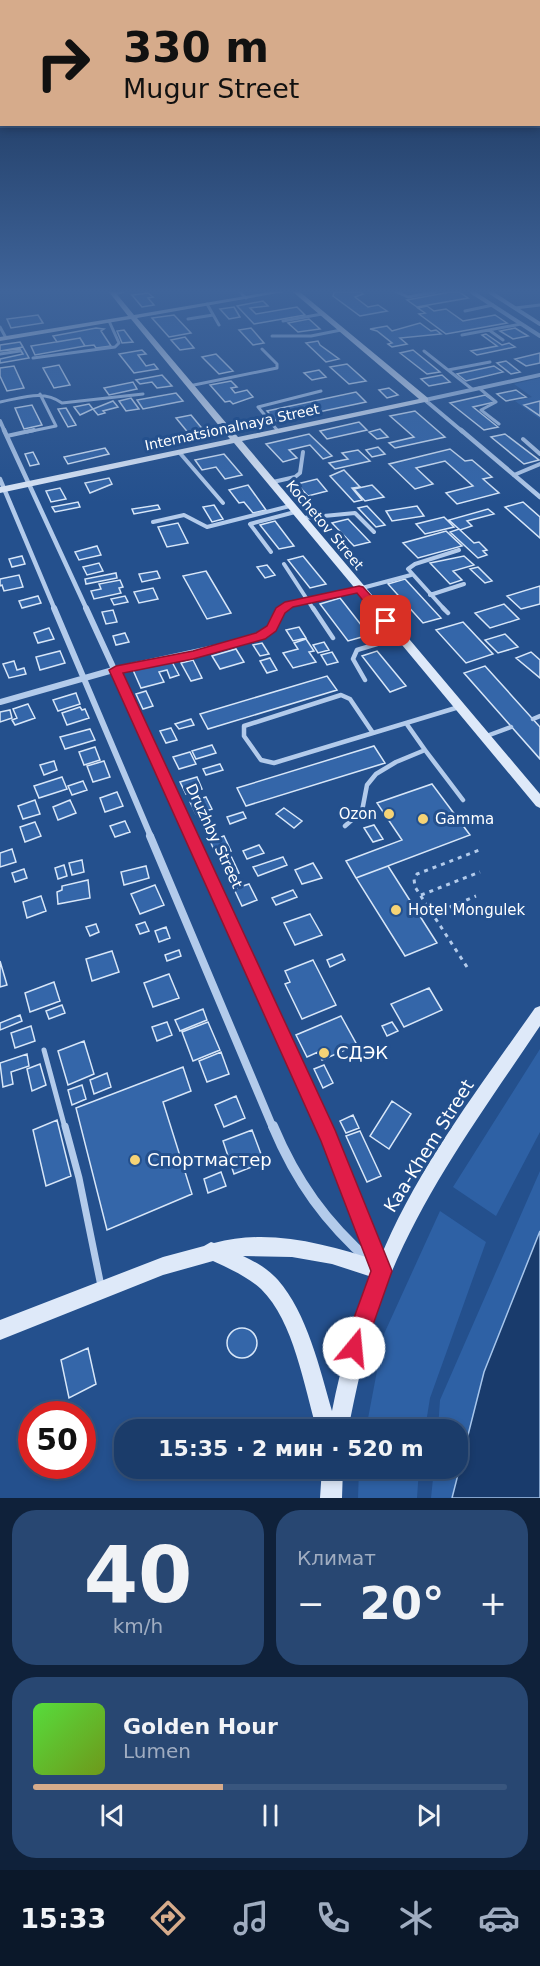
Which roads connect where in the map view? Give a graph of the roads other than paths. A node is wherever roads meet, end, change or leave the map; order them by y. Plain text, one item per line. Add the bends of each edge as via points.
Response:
1 (169, 362) edge
2 (275, 362) edge
3 (379, 362) edge
4 (438, 362) edge
5 (490, 362) dead end
6 (448, 370) junction
7 (540, 375) edge
8 (189, 386) junction
9 (479, 388) junction
10 (472, 389) junction
11 (321, 391) dead end
12 (40, 394) junction
13 (143, 394) dead end
14 (425, 400) junction
15 (0, 402) edge
16 (0, 422) edge
17 (499, 424) dead end
18 (278, 431) junction
19 (7, 436) junction
20 (523, 439) dead end
21 (235, 440) junction
22 (179, 452) junction
23 (303, 452) dead end
24 (540, 453) edge
25 (540, 464) edge
26 (514, 475) junction
27 (0, 479) edge
28 (270, 483) junction
29 (29, 484) junction
30 (2, 490) edge
31 (540, 497) edge
32 (223, 503) dead end
33 (295, 512) junction
34 (153, 522) dead end
35 (374, 532) dead end
36 (459, 550) dead end
37 (272, 552) dead end
38 (284, 564) dead end
39 (411, 575) junction
40 (464, 585) dead end
41 (359, 589) junction
42 (430, 595) junction
43 (310, 599) junction
44 (448, 613) dead end
45 (400, 637) junction
46 (333, 638) dead end
47 (116, 670) junction
48 (83, 679) junction
49 (365, 680) dead end
50 (0, 702) edge
51 (459, 707) junction
52 (540, 716) edge
53 (533, 719) dead end
54 (406, 723) junction
55 (512, 727) dead end
56 (373, 733) junction
57 (484, 736) junction
58 (425, 750) junction
59 (464, 800) dead end
60 (540, 803) edge
61 (345, 826) dead end
62 (540, 1013) edge
63 (44, 1050) dead end
64 (211, 1251) junction
65 (382, 1271) junction
66 (102, 1289) junction
67 (0, 1330) edge
68 (323, 1419) edge
69 (340, 1419) edge
70 (332, 1479) edge
71 (331, 1498) edge

1 - 8 street, Kochetov Street
2 - 8 lane via 277,368
3 - 14 street
4 - 6 lane
5 - 6 lane
6 - 10 lane
7 - 9 street, Internatsionalnaya Street
8 - 21 street, Kochetov Street
9 - 10 street, Internatsionalnaya Street
9 - 17 lane via 496,402 481,410
10 - 14 street, Internatsionalnaya Street
11 - 18 lane via 258,407
12 - 13 lane via 62,403
12 - 15 lane
12 - 19 lane via 56,426
14 - 18 street, Internatsionalnaya Street
14 - 26 street
16 - 19 street, Druzhby Street
18 - 21 street, Internatsionalnaya Street
19 - 29 street, Druzhby Street
20 - 24 lane
21 - 22 street, Internatsionalnaya Street
21 - 28 street, Kochetov Street
22 - 29 street, Internatsionalnaya Street
22 - 32 lane
23 - 28 lane via 300,473
25 - 26 lane
26 - 31 street
27 - 30 street
28 - 33 street, Kochetov Street
29 - 30 street, Internatsionalnaya Street
29 - 47 street, Druzhby Street
30 - 48 street
33 - 34 lane via 207,526 184,515
33 - 35 lane via 359,514
33 - 37 lane via 250,524
33 - 41 street, Kochetov Street
36 - 39 lane via 415,564 408,569
38 - 43 lane
39 - 41 lane
39 - 42 lane
40 - 42 lane
41 - 43 street
41 - 45 street, Kochetov Street
42 - 44 lane
43 - 46 lane via 310,605
43 - 47 street via 280,610 272,628 260,636 193,655
45 - 49 lane via 357,650 353,659
45 - 51 street, Kochetov Street
47 - 48 street
47 - 65 street, Druzhby Street via 332,1146
48 - 50 street
48 - 65 street via 286,1158 313,1205 341,1237
51 - 54 lane
51 - 57 street, Kochetov Street
52 - 53 lane
54 - 56 lane
54 - 58 lane
55 - 57 lane
56 - 56 lane via 350,699 341,695 244,726 261,760 268,763
57 - 60 street, Kochetov Street
58 - 59 lane
58 - 61 lane via 402,759 370,780 365,792 367,804 361,815
62 - 65 street, Kaa-Khem Street via 451,1146 410,1213
63 - 66 lane via 79,1178
64 - 65 street via 233,1247 292,1248 332,1255
64 - 66 street
64 - 68 street via 262,1278 279,1296 292,1322
65 - 69 street via 360,1329
66 - 67 street
70 - 71 street

